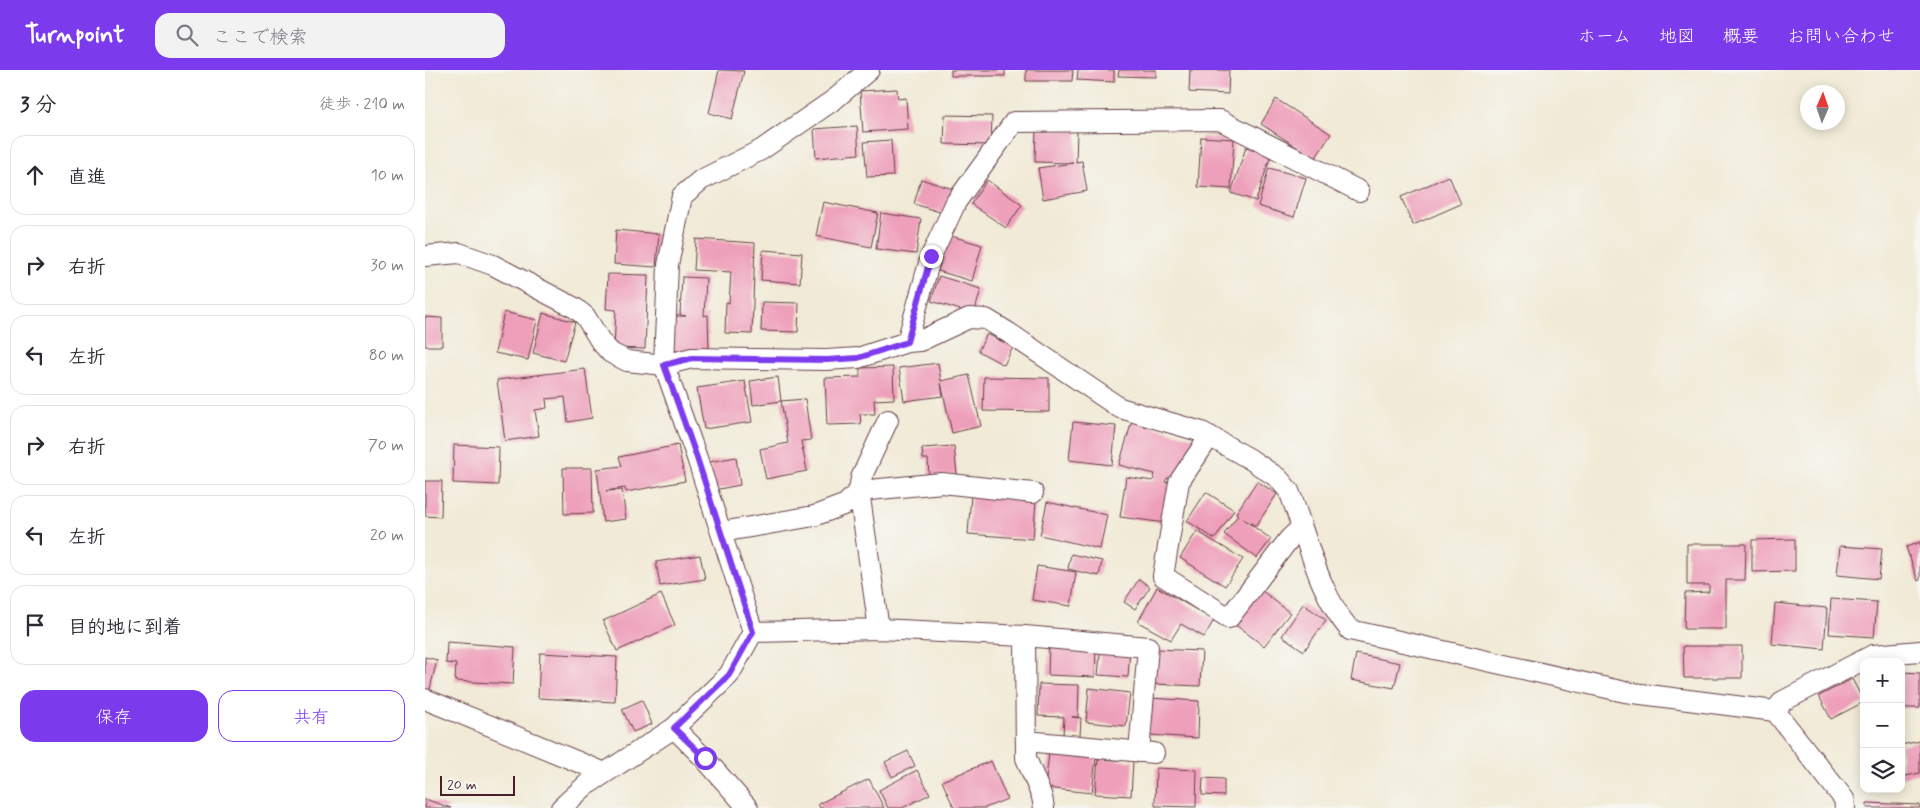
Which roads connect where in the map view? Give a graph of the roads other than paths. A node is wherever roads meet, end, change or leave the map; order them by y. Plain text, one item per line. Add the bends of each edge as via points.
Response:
1 (869, 70) edge
2 (1359, 191) dead end
3 (425, 256) edge
4 (907, 342) junction
5 (664, 365) junction
6 (888, 420) dead end
7 (1211, 436) junction
8 (859, 491) junction
9 (1033, 493) dead end
10 (1303, 527) junction
11 (721, 532) junction
12 (879, 629) junction
13 (753, 632) junction
14 (1025, 636) junction
15 (1920, 651) edge
16 (425, 699) edge
17 (1775, 712) junction
18 (674, 728) junction
19 (1026, 741) junction
20 (605, 773) junction
21 (561, 808) edge
22 (747, 808) edge
23 (1044, 808) edge
24 (1845, 808) edge

1 - 5 street via 835,99 761,150 701,180 682,196 668,265
2 - 4 street via 1220,120 1014,122 956,202 931,256
3 - 5 street via 459,253 493,265 575,308 585,316 611,353 627,361
4 - 5 street via 858,358 692,358
4 - 7 street via 919,341 969,318 986,319 1120,408
5 - 11 street
6 - 8 street via 861,478
7 - 10 street via 1279,478 1289,491
7 - 10 street via 1179,482 1163,576 1229,618 1290,538
8 - 9 street via 942,483
8 - 11 street via 847,504 814,516
8 - 12 street
10 - 17 street via 1324,589 1338,616 1350,630 1625,692
11 - 13 street
12 - 13 street
12 - 14 street
13 - 18 street via 729,675
14 - 19 street
14 - 19 street via 1148,647 1147,753
15 - 17 street via 1873,655 1783,701
16 - 20 street
17 - 24 street via 1844,799
18 - 20 street
18 - 22 street via 705,758
19 - 23 street via 1026,758
20 - 21 street

